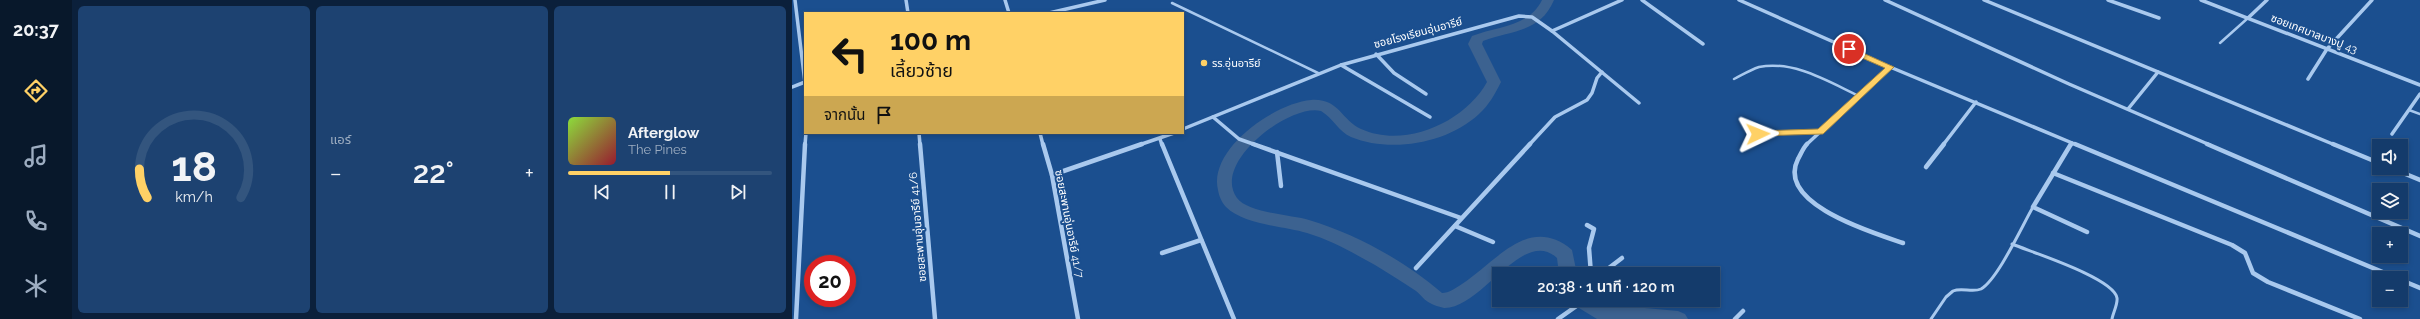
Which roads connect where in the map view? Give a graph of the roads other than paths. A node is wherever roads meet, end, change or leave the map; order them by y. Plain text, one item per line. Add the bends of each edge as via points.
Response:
1 (795, 0) edge
2 (906, 0) edge
3 (1005, 0) edge
4 (1105, 0) edge
5 (1622, 0) edge
6 (1642, 0) edge
7 (1739, 0) edge
8 (1885, 0) edge
9 (1984, 0) edge
10 (2108, 0) edge
11 (2201, 0) edge
12 (2267, 0) edge
13 (2372, 0) edge
14 (1172, 3) dead end
15 (908, 12) edge
16 (1009, 12) edge
17 (1053, 12) edge
18 (2159, 18) dead end
19 (2248, 18) junction
20 (1552, 30) junction
21 (798, 31) junction
22 (792, 33) edge
23 (2220, 42) dead end
24 (1703, 44) dead end
25 (2327, 49) junction
26 (1376, 54) junction
27 (1341, 64) junction
28 (1890, 67) junction
29 (1602, 72) junction
30 (2158, 72) junction
31 (1318, 73) junction
32 (804, 76) edge
33 (1734, 79) dead end
34 (2308, 79) dead end
35 (804, 83) edge
36 (2420, 85) edge
37 (792, 87) edge
38 (1426, 94) dead end
39 (2420, 94) edge
40 (1859, 96) junction
41 (1976, 102) junction
42 (1639, 103) dead end
43 (2128, 109) junction
44 (2410, 110) junction
45 (2420, 114) edge
46 (1212, 117) junction
47 (1430, 117) dead end
48 (1184, 129) edge
49 (1820, 132) junction
50 (806, 134) edge
51 (919, 134) edge
52 (1040, 134) edge
53 (1172, 134) edge
54 (1758, 134) dead end
55 (2392, 134) dead end
56 (1160, 139) junction
57 (2072, 143) junction
58 (1277, 152) junction
59 (2372, 160) edge
60 (1926, 167) dead end
61 (2053, 173) junction
62 (2408, 175) edge
63 (1052, 176) junction
64 (2420, 180) edge
65 (1281, 186) dead end
66 (2033, 207) junction
67 (1461, 218) junction
68 (1587, 225) dead end
69 (1455, 226) junction
70 (2087, 232) dead end
71 (2420, 236) edge
72 (1201, 240) junction
73 (1493, 242) dead end
74 (1903, 243) dead end
75 (2012, 244) junction
76 (1162, 254) dead end
77 (1622, 258) dead end
78 (1590, 267) edge
79 (1610, 267) edge
80 (1416, 268) dead end
81 (2380, 271) edge
82 (2408, 283) edge
83 (2420, 288) edge
84 (1574, 307) edge
85 (1743, 311) dead end
86 (796, 319) edge
87 (935, 319) edge
88 (1078, 319) edge
89 (1234, 319) edge
90 (1558, 319) edge
91 (1735, 319) edge
92 (1932, 319) edge
93 (2112, 319) edge
94 (2360, 319) edge

1 - 21 street
2 - 15 street
3 - 16 street
4 - 17 street
5 - 20 street
6 - 24 street
7 - 28 street
8 - 43 street
9 - 30 street
10 - 18 street
11 - 19 street, ซอยเทศบาลบางปู 43
12 - 19 street
13 - 25 street
14 - 31 lane
19 - 23 lane
19 - 25 street, ซอยเทศบาลบางปู 43
20 - 26 street, ซอยโรงเรียนอุ่นอารีย์ via 1532,17 1510,17
20 - 29 street, ซอยโรงเรียนอุ่นอารีย์
21 - 22 street
21 - 32 street
25 - 34 street
25 - 36 street, ซอยเทศบาลบางปู 43
26 - 27 street, ซอยโรงเรียนอุ่นอารีย์
26 - 38 street via 1394,73
27 - 31 street, ซอยโรงเรียนอุ่นอารีย์
27 - 47 street
28 - 40 street
28 - 41 street
29 - 42 street, ซอยโรงเรียนอุ่นอารีย์
29 - 67 street via 1596,78 1591,95 1555,117
30 - 43 street
30 - 59 street
31 - 46 street, ซอยโรงเรียนอุ่นอารีย์
33 - 40 lane via 1762,67 1776,66 1806,74
35 - 37 street
39 - 44 street
40 - 49 street
41 - 57 street
41 - 60 street
43 - 71 street
44 - 45 lane
44 - 55 street
46 - 48 street, ซอยโรงเรียนอุ่นอารีย์
46 - 58 street via 1239,139
49 - 54 lane
49 - 74 street via 1795,158 1792,175 1798,188 1811,202 1832,216
50 - 86 street
51 - 87 street, ซอยสะพานอุ่นอารีย์ 41/6
52 - 63 street, ซอยสะพานอุ่นอารีย์ 41/7
53 - 56 street
56 - 63 street
56 - 72 street
57 - 61 street
57 - 81 street
58 - 65 street
58 - 67 street
61 - 66 street
61 - 94 street via 2232,245 2245,253 2253,273 2268,282
62 - 64 street
63 - 88 street, ซอยสะพานอุ่นอารีย์ 41/7
66 - 70 street
66 - 75 lane
67 - 69 street
68 - 78 street via 1594,228 1587,249
69 - 73 street
69 - 80 street
72 - 76 street
72 - 89 street
75 - 92 lane via 1983,288 1973,291 1956,289 1950,293
75 - 93 lane via 2099,279 2112,288 2117,298
77 - 79 street
82 - 83 street
84 - 90 street
85 - 91 street

